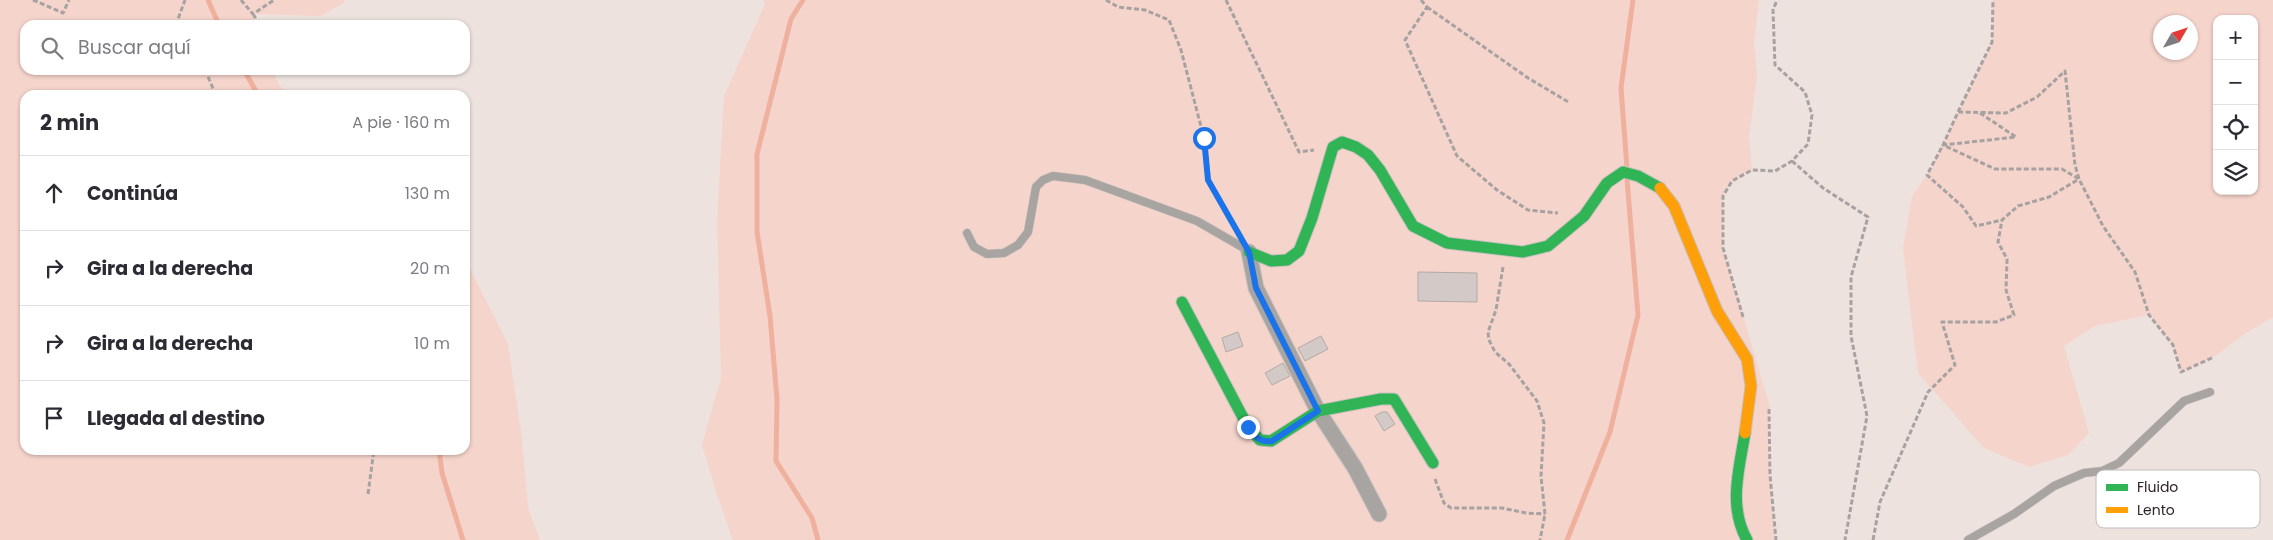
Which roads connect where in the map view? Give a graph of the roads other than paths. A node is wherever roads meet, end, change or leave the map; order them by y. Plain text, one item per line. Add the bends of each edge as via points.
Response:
1 (967, 233) dead end
2 (1249, 252) junction
3 (1182, 302) dead end
4 (2210, 392) dead end
5 (1318, 411) junction
6 (1433, 463) road end
7 (2104, 470) edge
8 (2096, 472) edge
9 (1380, 514) dead end
10 (1747, 540) edge
11 (1968, 540) edge

1 - 2 lane via 974,247 987,254 1004,252 1018,245 1028,232 1036,187 1053,176 1085,180 1197,221
2 - 5 street via 1256,288
2 - 10 street via 1271,261 1287,260 1299,251 1333,147 1342,142 1368,155 1413,226 1447,243 1523,252 1548,246 1584,216 1607,183 1623,172 1640,175 1661,187 1676,207 1713,304 1749,365 1752,402 1735,490 1735,514 1740,533
3 - 5 street via 1248,427 1258,439 1272,441
4 - 7 lane via 2184,402 2120,463
5 - 6 street via 1394,399
5 - 9 street
8 - 11 lane via 2054,486

